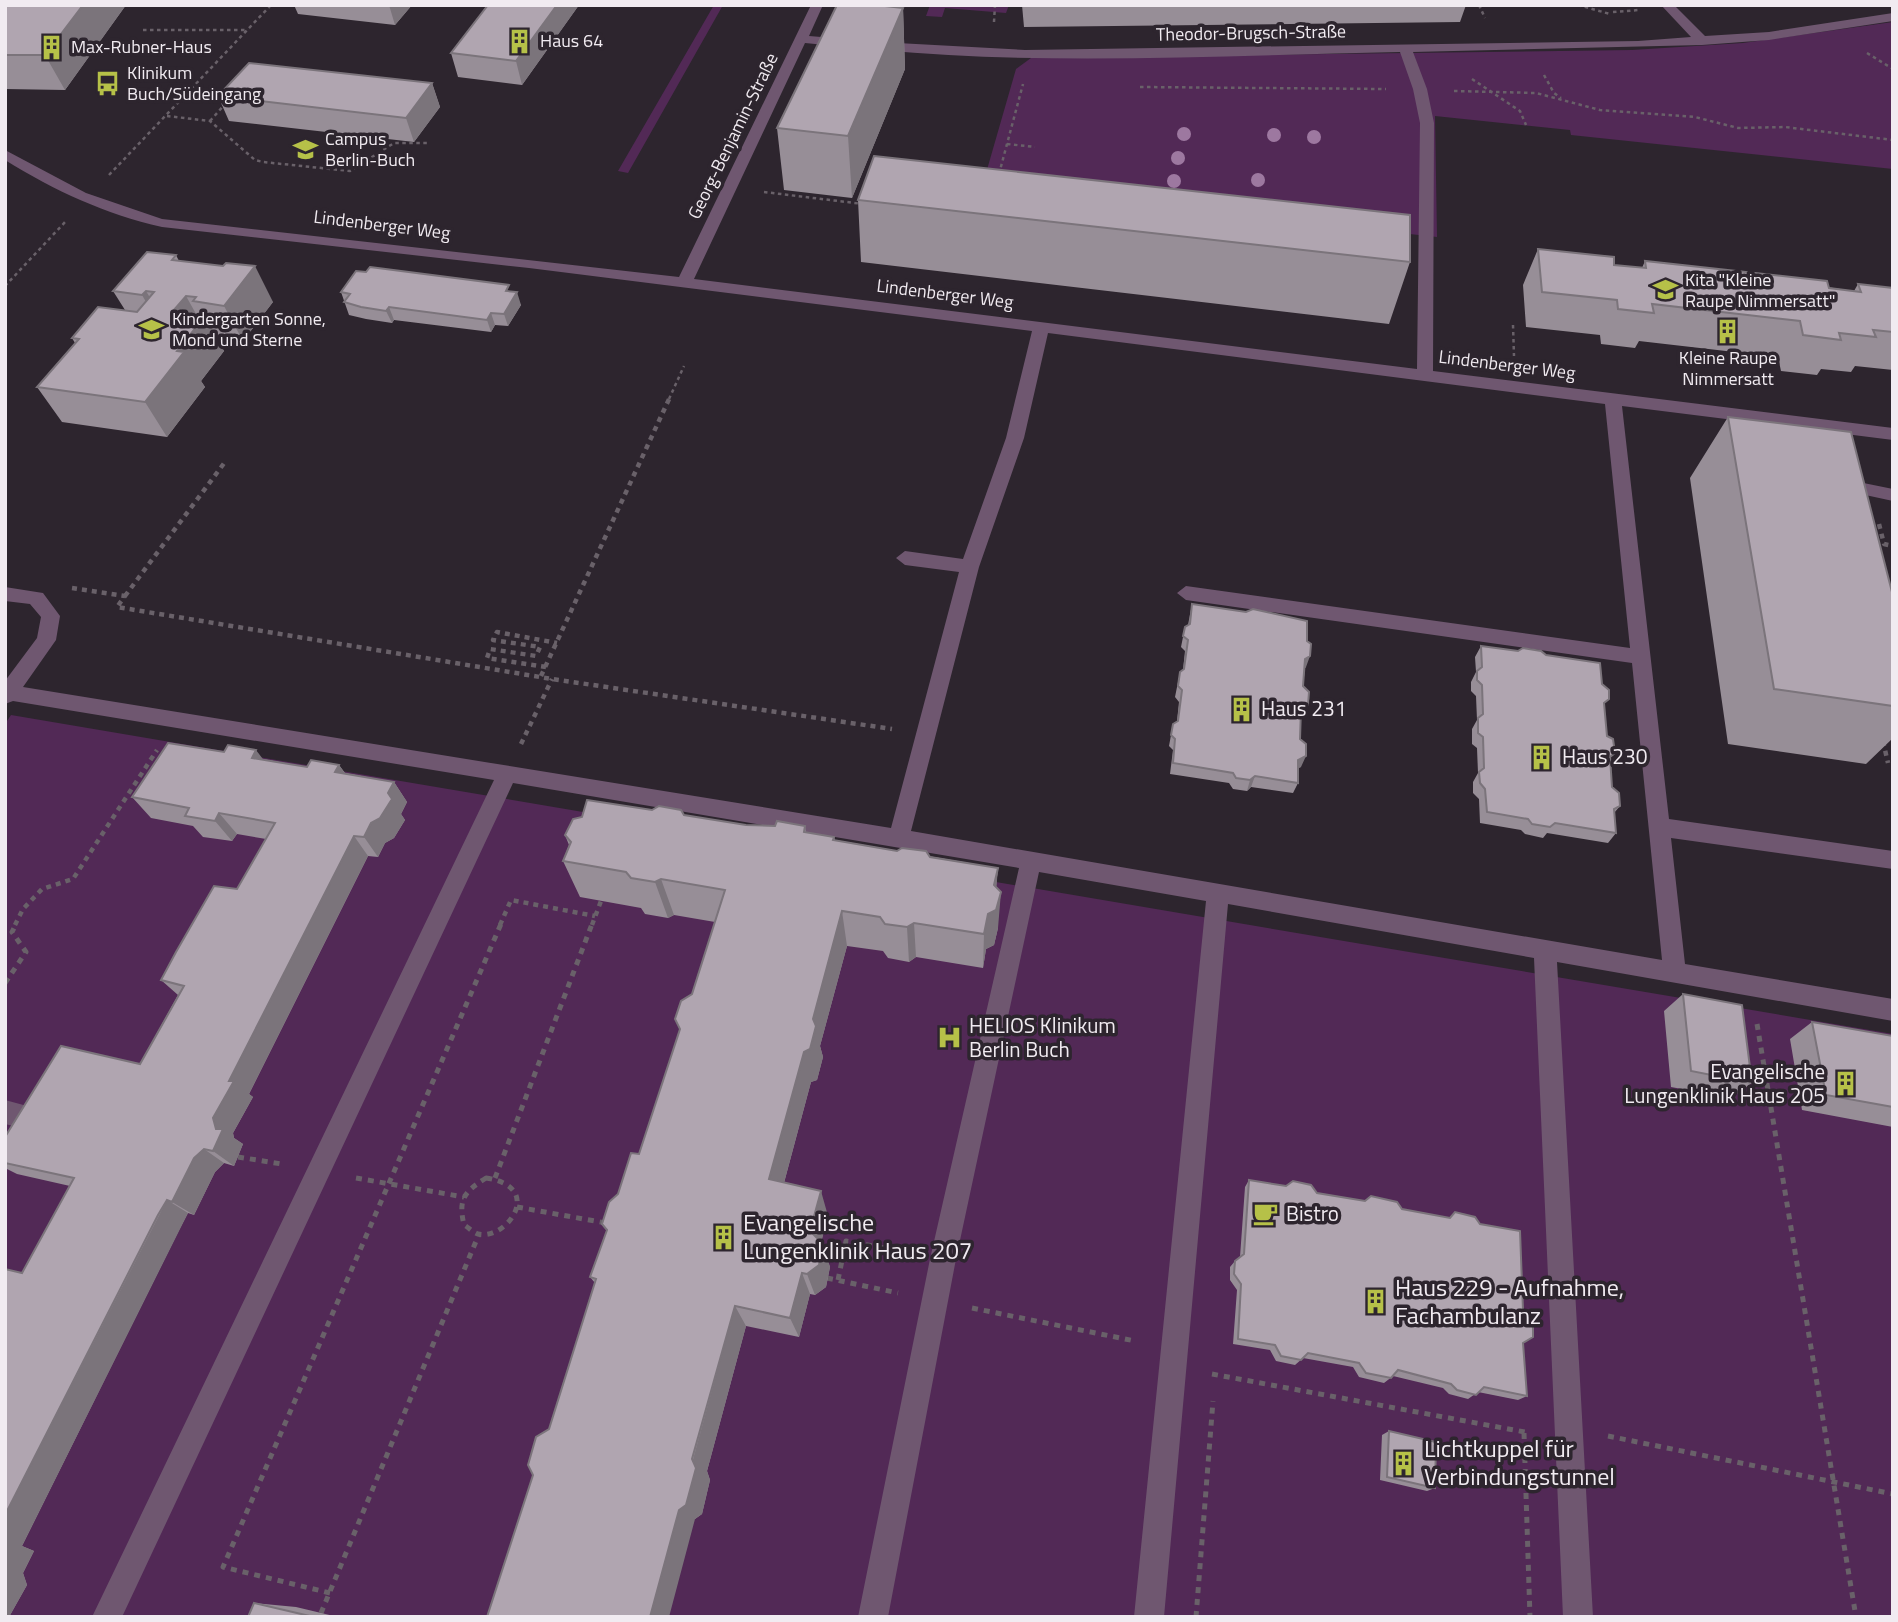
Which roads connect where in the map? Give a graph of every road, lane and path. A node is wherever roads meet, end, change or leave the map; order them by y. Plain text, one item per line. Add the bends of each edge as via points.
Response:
1 (271, 5) edge
2 (817, 5) edge
3 (1667, 5) edge
4 (1854, 10) dead end
5 (1893, 17) edge
6 (1868, 21) junction
7 (143, 30) dead end
8 (248, 30) junction
9 (801, 39) junction
10 (1702, 41) junction
11 (1405, 48) junction
12 (1025, 54) junction
13 (1542, 72) dead end
14 (1468, 76) dead end
15 (1420, 89) junction
16 (1491, 90) junction
17 (1564, 101) junction
18 (227, 103) edge
19 (166, 116) junction
20 (210, 121) junction
21 (1526, 125) dead end
22 (1893, 140) edge
23 (428, 143) dead end
24 (1007, 144) junction
25 (1035, 147) dead end
26 (5, 154) edge
27 (998, 181) edge
28 (728, 188) junction
29 (85, 200) junction
30 (867, 205) edge
31 (684, 283) junction
32 (5, 286) edge
33 (1041, 328) junction
34 (684, 366) dead end
35 (1425, 376) junction
36 (1614, 399) junction
37 (1732, 415) junction
38 (1893, 434) edge
39 (1744, 436) edge
40 (225, 462) dead end
41 (1825, 480) edge
42 (1893, 495) edge
43 (1893, 525) edge
44 (1893, 546) edge
45 (905, 558) dead end
46 (970, 567) junction
47 (58, 586) dead end
48 (1186, 593) dead end
49 (5, 594) edge
50 (125, 596) junction
51 (556, 643) junction
52 (1640, 657) junction
53 (546, 667) junction
54 (541, 676) junction
55 (552, 679) junction
56 (7, 694) edge
57 (176, 720) junction
58 (927, 734) junction
59 (1882, 738) edge
60 (1888, 763) edge
61 (506, 774) junction
62 (1660, 827) junction
63 (899, 838) junction
64 (1893, 860) edge
65 (1031, 861) junction
66 (1218, 893) junction
67 (601, 901) edge
68 (595, 916) junction
69 (1545, 950) junction
70 (1675, 972) junction
71 (5, 983) edge
72 (1751, 985) junction
73 (1893, 1010) edge
74 (5, 1112) edge
75 (48, 1122) edge
76 (318, 1171) junction
77 (495, 1178) junction
78 (388, 1183) junction
79 (464, 1197) junction
80 (517, 1207) junction
81 (613, 1224) edge
82 (479, 1234) junction
83 (943, 1259) junction
84 (827, 1278) dead end
85 (838, 1280) junction
86 (935, 1300) junction
87 (1175, 1349) junction
88 (1215, 1376) junction
89 (1569, 1428) junction
90 (1524, 1433) junction
91 (1834, 1483) junction
92 (1893, 1494) edge
93 (330, 1593) junction
94 (321, 1613) dead end
95 (107, 1617) edge
96 (873, 1617) edge
97 (1149, 1617) edge
98 (1196, 1617) edge
99 (1530, 1617) edge
100 (1578, 1617) edge
101 (1856, 1617) edge

1 - 8 path
2 - 9 street, Georg-Benjamin-Straße
3 - 10 street
4 - 6 street
5 - 6 street, Theodor-Brugsch-Straße
6 - 10 street, Theodor-Brugsch-Straße
7 - 8 path
8 - 19 path
9 - 12 street, Theodor-Brugsch-Straße
9 - 28 street, Georg-Benjamin-Straße
10 - 11 street, Theodor-Brugsch-Straße
11 - 12 street, Theodor-Brugsch-Straße
11 - 15 street
12 - 24 path via 1024,77
13 - 17 path
14 - 16 path
15 - 16 path
15 - 35 street via 1427,123
16 - 17 path via 1536,93
16 - 21 path via 1520,111
17 - 22 path via 1600,110 1695,117 1738,128 1785,127
18 - 20 path
19 - 20 path
19 - 29 path
20 - 23 path via 263,162 359,169 394,143
24 - 25 path
24 - 27 path
26 - 29 street, Lindenberger Weg
28 - 30 path
28 - 31 street, Georg-Benjamin-Straße
29 - 31 street, Lindenberger Weg via 162,223
29 - 32 path
31 - 33 street, Lindenberger Weg
33 - 35 street, Lindenberger Weg
33 - 46 street via 1015,438
34 - 51 path
35 - 36 street, Lindenberger Weg
36 - 37 street, Lindenberger Weg
36 - 52 street
37 - 38 street, Lindenberger Weg
37 - 39 street
40 - 50 path
41 - 42 street
43 - 44 path via 1879,523 1884,544
45 - 46 street
46 - 58 street
47 - 50 path
48 - 52 street
49 - 56 street via 36,598 51,616 46,640
50 - 54 path via 117,607
51 - 53 path
51 - 53 path via 497,632 493,640 540,648 536,656 490,649 486,658
52 - 62 street
53 - 54 path
54 - 55 path
55 - 58 path
55 - 61 path
56 - 57 street
57 - 61 street
57 - 71 path via 73,878 42,889 23,909 12,932 26,952
58 - 63 street
59 - 60 path
61 - 63 street
61 - 76 street
62 - 64 street
62 - 70 street
63 - 65 street
65 - 66 street
65 - 83 street
66 - 69 street
66 - 87 street
67 - 68 path
68 - 77 path
68 - 78 path via 511,900
69 - 70 street
69 - 89 street
70 - 72 street
72 - 73 street
72 - 91 path
74 - 75 street
76 - 78 path
76 - 95 street
77 - 79 path via 477,1183
77 - 80 path via 516,1190
78 - 79 path
78 - 93 path via 223,1567
79 - 82 path via 460,1207 464,1225
80 - 81 path
80 - 82 path via 508,1225
82 - 93 path
83 - 85 path via 846,1241
83 - 86 street
84 - 85 path
85 - 86 path
86 - 87 path
86 - 96 street
87 - 88 path
87 - 97 street
88 - 90 path
88 - 98 path
89 - 90 path
89 - 91 path
89 - 100 street
90 - 99 path
91 - 92 path
91 - 101 path
93 - 94 path

